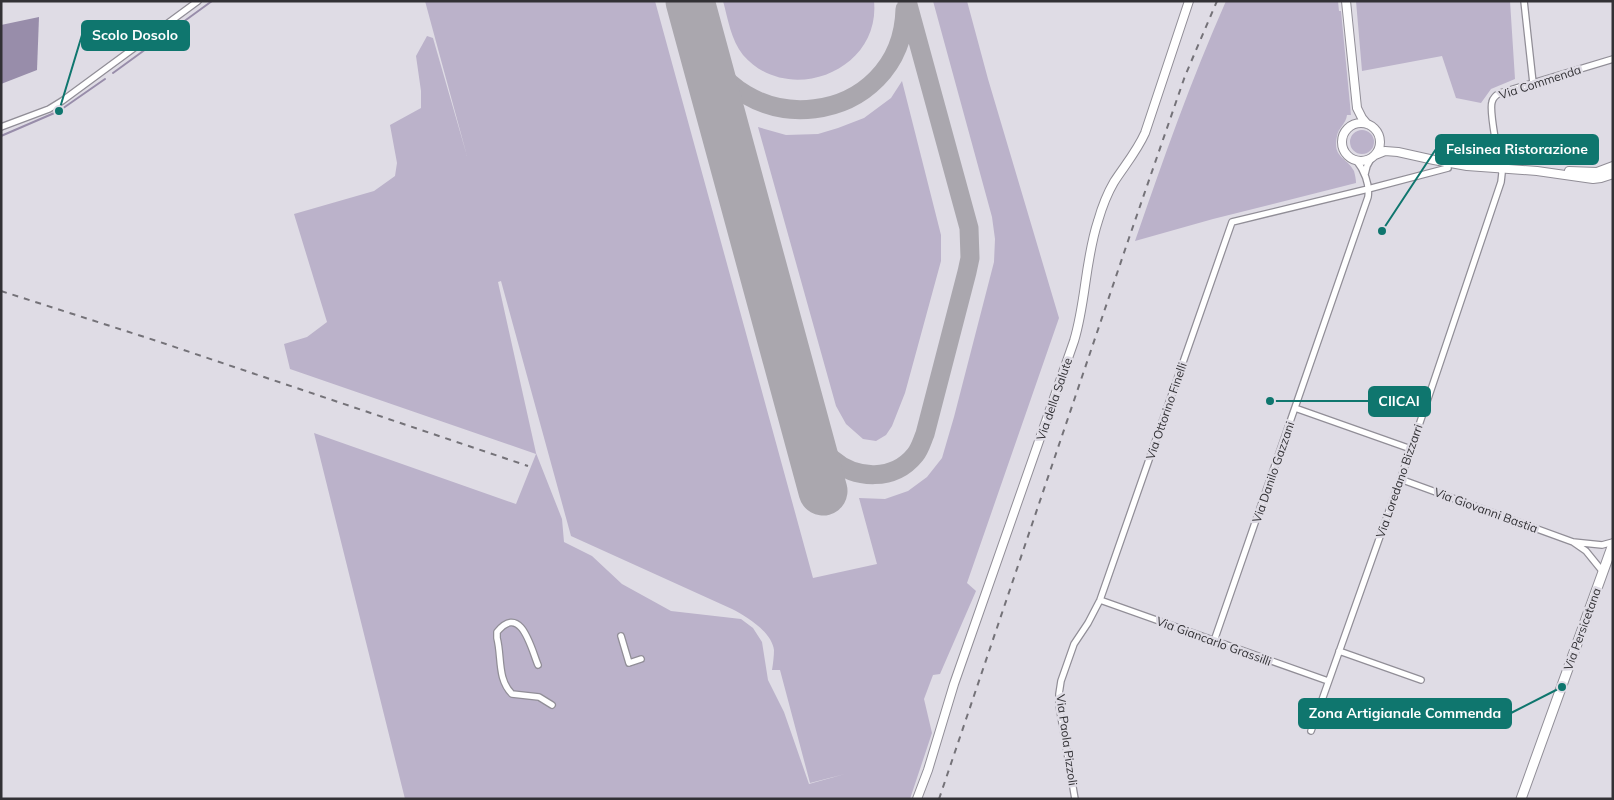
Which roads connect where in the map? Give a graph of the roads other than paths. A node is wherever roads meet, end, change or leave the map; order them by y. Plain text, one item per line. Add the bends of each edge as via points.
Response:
1 (198, 1) edge
2 (1189, 1) edge
3 (1346, 1) edge
4 (1524, 1) edge
5 (1613, 59) edge
6 (1533, 83) junction
7 (1357, 108) junction
8 (1368, 124) junction
9 (1, 127) edge
10 (1348, 128) junction
11 (1379, 136) junction
12 (1398, 152) junction
13 (1373, 156) junction
14 (1356, 160) junction
15 (1613, 166) edge
16 (1448, 168) dead end
17 (1501, 168) junction
18 (1537, 171) junction
19 (1365, 174) junction
20 (1613, 174) edge
21 (1368, 189) junction
22 (1295, 408) junction
23 (1411, 448) junction
24 (1400, 479) junction
25 (1573, 542) junction
26 (1613, 543) edge
27 (1603, 572) junction
28 (1100, 600) junction
29 (622, 636) dead end
30 (1214, 641) junction
31 (1339, 651) junction
32 (641, 659) dead end
33 (538, 665) dead end
34 (1421, 680) dead end
35 (1328, 681) junction
36 (552, 705) dead end
37 (1311, 731) dead end
38 (917, 799) edge
39 (1075, 799) edge
40 (1520, 799) edge

1 - 9 street via 62,101
2 - 38 street, Via della Salute via 1145,133 1114,183 1097,222 1074,341
3 - 7 street
4 - 6 street
5 - 6 street, Via Commenda
6 - 17 street, Via Commenda via 1500,93 1492,102
7 - 8 street
7 - 10 street
8 - 10 street via 1357,123
8 - 11 street
10 - 14 street via 1342,144 1347,154
11 - 12 street
11 - 13 street via 1380,146
12 - 13 street
12 - 17 street via 1467,166
13 - 14 street
13 - 19 street
14 - 19 street
15 - 18 street via 1597,172
16 - 21 street
17 - 18 street
17 - 23 street, Via Loredano Bizzarri via 1501,182
18 - 20 street via 1594,179
19 - 21 street
21 - 22 street, Via Danilo Gazzani via 1366,204
21 - 28 street, Via Ottorino Finelli via 1232,222
22 - 23 street
22 - 30 street, Via Danilo Gazzani
23 - 24 street, Via Loredano Bizzarri
24 - 25 street, Via Giovanni Bastia
24 - 31 street, Via Loredano Bizzarri
25 - 26 street, Via Giovanni Bastia
25 - 27 street, Via Giovanni Bastia via 1586,551
26 - 27 main road, Via Persicetana
27 - 40 main road, Via Persicetana
28 - 30 street, Via Giancarlo Grassilli
28 - 39 street, Via Paola Pizzoli via 1074,644 1059,694
29 - 32 street via 629,663
30 - 35 street, Via Giancarlo Grassilli
31 - 34 street
31 - 35 street, Via Loredano Bizzarri
33 - 36 street via 520,625 506,624 500,628 497,638 505,686 512,694 539,698
35 - 37 street, Via Loredano Bizzarri

